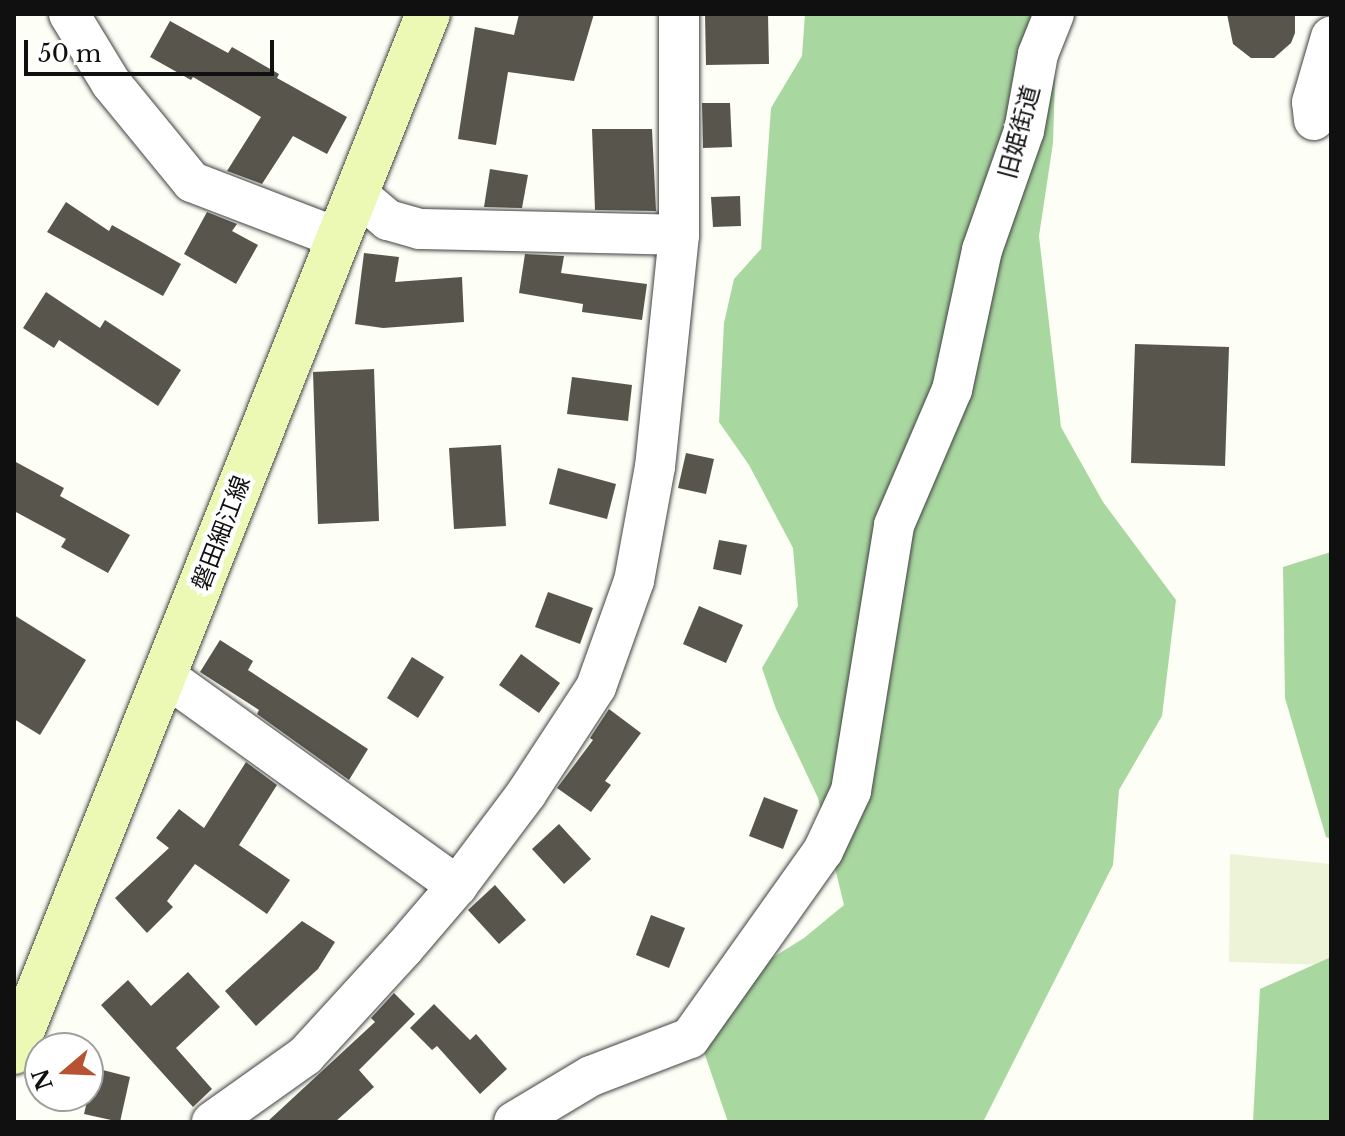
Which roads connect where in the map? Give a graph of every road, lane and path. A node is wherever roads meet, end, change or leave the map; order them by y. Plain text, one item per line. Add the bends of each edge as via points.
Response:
1 (69, 14) edge
2 (428, 14) edge
3 (679, 14) edge
4 (1054, 14) edge
5 (1331, 37) edge
6 (1314, 120) dead end
7 (356, 193) junction
8 (679, 235) junction
9 (338, 238) junction
10 (165, 676) junction
11 (457, 886) junction
12 (14, 1052) edge
13 (212, 1122) edge
14 (514, 1122) edge

1 - 9 street via 111,83 192,182
2 - 7 main road, 磐田細江線
3 - 8 street
4 - 14 street, 旧姫街道 via 1038,54 1024,131 982,250 952,390 894,525 851,791 823,851 690,1038 591,1076
5 - 6 street via 1312,102
7 - 8 street via 388,220 420,229
7 - 9 main road, 磐田細江線
8 - 11 street via 655,467 634,581 596,687
9 - 10 main road, 磐田細江線
10 - 11 street
10 - 12 main road, 磐田細江線
11 - 13 street via 305,1056

